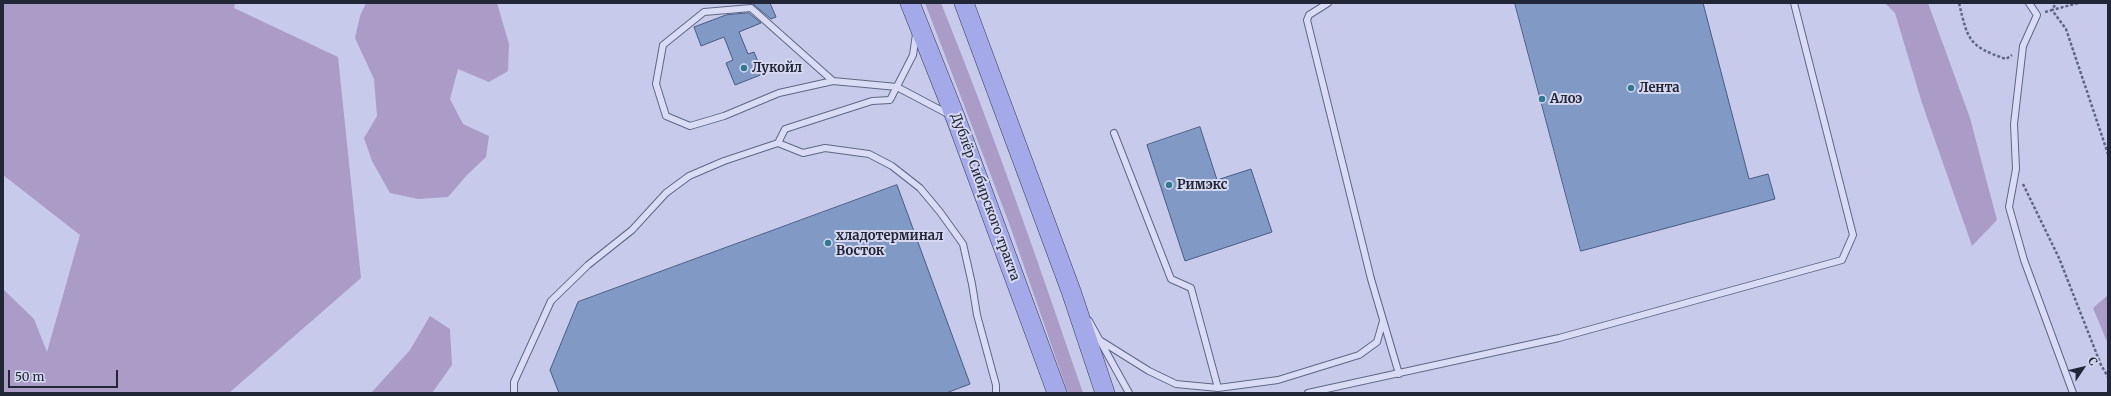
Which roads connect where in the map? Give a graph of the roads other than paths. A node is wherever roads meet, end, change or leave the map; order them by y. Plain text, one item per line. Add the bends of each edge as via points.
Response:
1 (964, 3) edge
2 (1328, 3) edge
3 (1794, 3) edge
4 (2029, 3) edge
5 (914, 12) edge
6 (833, 81) junction
7 (897, 87) junction
8 (956, 119) junction
9 (1114, 133) dead end
10 (778, 143) junction
11 (1071, 291) junction
12 (1383, 321) junction
13 (1101, 341) junction
14 (1399, 374) junction
15 (1218, 388) junction
16 (514, 393) edge
17 (996, 393) edge
18 (1057, 393) edge
19 (1105, 393) edge
20 (1129, 393) edge
21 (1308, 393) edge
22 (2073, 393) edge

1 - 11 main road
2 - 12 lane via 1309,15 1306,20
3 - 14 lane via 1853,235 1842,260 1559,338
4 - 22 lane via 2037,15 2023,46 2014,124 2016,169 2009,207 2024,260
5 - 7 lane via 913,55
5 - 8 main road, Дублёр Сибирского тракта
6 - 6 lane via 751,8 704,12 663,45 656,84 666,116 690,126 724,116 779,93
6 - 7 lane
7 - 8 lane
7 - 10 lane via 890,100 872,100 785,129
8 - 18 main road, Дублёр Сибирского тракта
9 - 15 lane via 1171,279 1191,288
10 - 16 lane via 724,161 690,176 666,193 632,230 572,280 551,301 514,382
10 - 17 lane via 803,153 825,148 869,154 892,166 920,188 963,244
11 - 13 lane
11 - 19 main road
12 - 14 lane
12 - 15 lane via 1376,342 1359,355 1278,380
13 - 15 lane via 1149,371 1176,384
13 - 20 lane
14 - 21 lane

